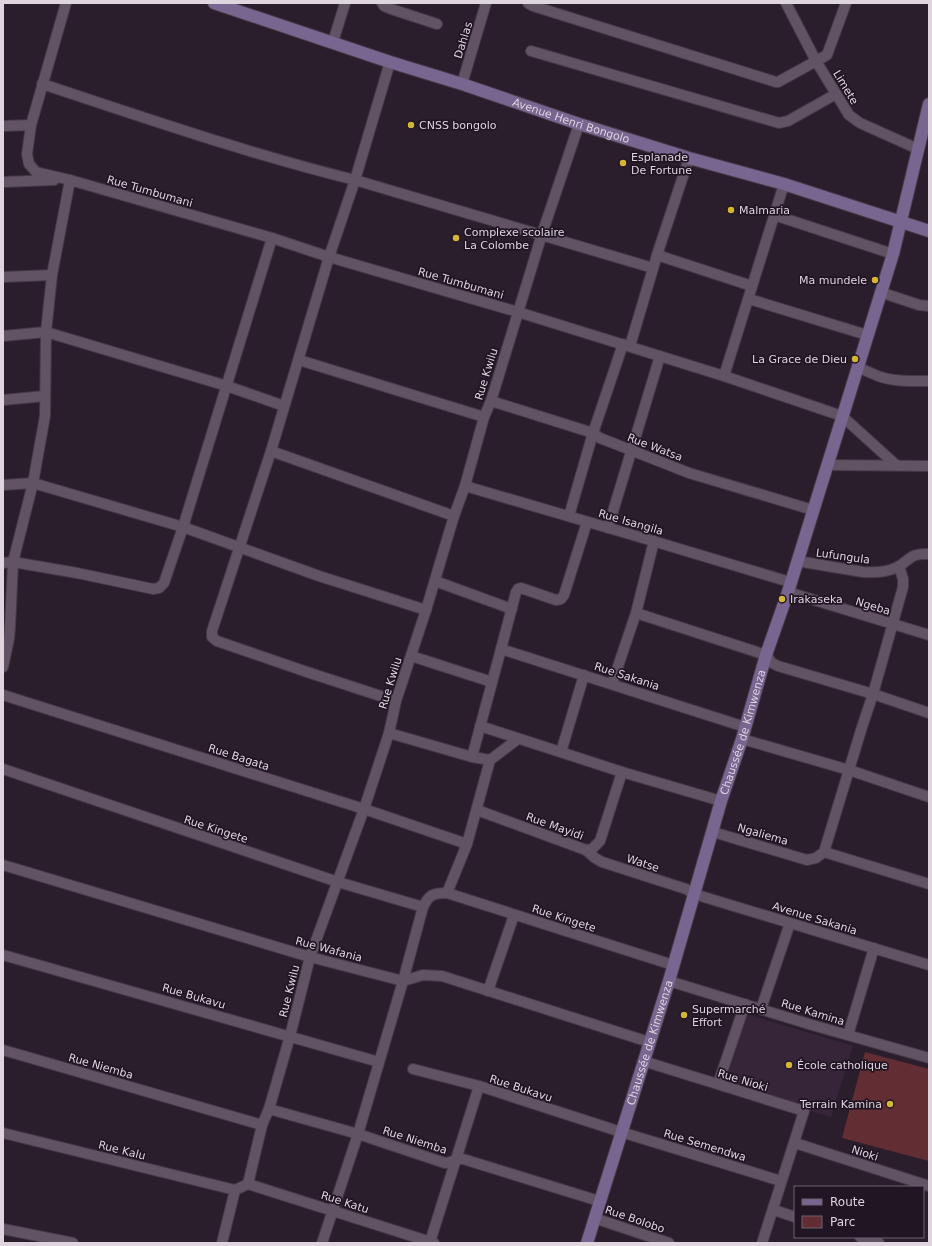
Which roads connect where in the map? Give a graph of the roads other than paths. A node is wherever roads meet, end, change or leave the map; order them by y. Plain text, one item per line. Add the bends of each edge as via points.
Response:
1 (66, 3) edge
2 (214, 3) edge
3 (345, 3) edge
4 (382, 3) edge
5 (486, 3) edge
6 (528, 3) edge
7 (786, 3) edge
8 (846, 3) edge
9 (437, 24) dead end
10 (333, 42) junction
11 (531, 51) dead end
12 (816, 61) junction
13 (390, 62) junction
14 (42, 84) junction
15 (462, 84) junction
16 (836, 94) junction
17 (929, 104) edge
18 (579, 124) junction
19 (31, 125) junction
20 (3, 126) edge
21 (918, 149) junction
22 (689, 158) junction
23 (70, 180) junction
24 (355, 180) junction
25 (3, 182) edge
26 (784, 184) junction
27 (774, 215) junction
28 (901, 222) junction
29 (929, 231) edge
30 (542, 234) junction
31 (272, 238) junction
32 (893, 254) junction
33 (657, 255) junction
34 (329, 257) junction
35 (654, 268) junction
36 (52, 274) junction
37 (3, 277) edge
38 (752, 286) junction
39 (880, 292) junction
40 (749, 299) junction
41 (929, 306) edge
42 (518, 312) junction
43 (46, 332) junction
44 (867, 335) junction
45 (3, 336) edge
46 (626, 345) junction
47 (660, 356) junction
48 (299, 360) junction
49 (857, 366) junction
50 (724, 376) junction
51 (929, 381) edge
52 (227, 386) junction
53 (46, 396) junction
54 (3, 400) edge
55 (491, 402) junction
56 (284, 406) junction
57 (842, 416) junction
58 (484, 417) junction
59 (592, 433) junction
60 (271, 451) junction
61 (631, 451) junction
62 (827, 465) junction
63 (896, 465) junction
64 (929, 466) edge
65 (33, 483) junction
66 (3, 485) edge
67 (464, 486) junction
68 (813, 510) junction
69 (454, 516) junction
70 (568, 516) junction
71 (587, 522) junction
72 (183, 527) junction
73 (608, 528) junction
74 (654, 541) junction
75 (239, 547) junction
76 (929, 554) edge
77 (797, 561) junction
78 (8, 563) edge
79 (899, 566) junction
80 (435, 581) junction
81 (789, 587) junction
82 (512, 609) junction
83 (426, 610) junction
84 (636, 612) junction
85 (892, 624) junction
86 (929, 635) edge
87 (502, 649) junction
88 (766, 655) junction
89 (411, 656) junction
90 (3, 667) edge
91 (584, 675) junction
92 (492, 682) junction
93 (612, 684) junction
94 (873, 694) junction
95 (3, 695) edge
96 (396, 701) junction
97 (929, 713) edge
98 (480, 726) junction
99 (745, 727) junction
100 (389, 733) junction
101 (518, 739) junction
102 (742, 739) junction
103 (561, 752) junction
104 (472, 757) junction
105 (490, 760) junction
106 (3, 768) edge
107 (849, 770) junction
108 (622, 772) junction
109 (929, 797) edge
110 (721, 801) junction
111 (364, 809) junction
112 (477, 810) junction
113 (713, 832) junction
114 (467, 844) junction
115 (586, 850) junction
116 (824, 852) junction
117 (3, 865) edge
118 (338, 882) junction
119 (929, 884) edge
120 (447, 893) junction
121 (694, 894) junction
122 (423, 907) junction
123 (514, 915) junction
124 (790, 923) junction
125 (874, 948) junction
126 (3, 955) edge
127 (310, 957) junction
128 (673, 965) junction
129 (929, 965) edge
130 (403, 981) junction
131 (669, 981) junction
132 (488, 991) junction
133 (745, 1004) junction
134 (761, 1009) junction
135 (848, 1035) junction
136 (290, 1036) junction
137 (649, 1042) junction
138 (3, 1050) edge
139 (929, 1058) edge
140 (643, 1061) junction
141 (379, 1062) junction
142 (413, 1069) dead end
143 (718, 1084) junction
144 (479, 1086) junction
145 (269, 1109) junction
146 (262, 1125) junction
147 (621, 1132) junction
148 (3, 1133) edge
149 (358, 1134) junction
150 (795, 1143) junction
151 (455, 1160) junction
152 (781, 1181) junction
153 (248, 1184) junction
154 (929, 1186) edge
155 (235, 1190) junction
156 (599, 1201) junction
157 (774, 1210) junction
158 (332, 1211) junction
159 (794, 1217) edge
160 (594, 1218) junction
161 (3, 1229) edge
162 (863, 1238) edge
163 (432, 1242) edge
164 (73, 1243) edge
165 (222, 1243) edge
166 (322, 1243) edge
167 (586, 1243) edge
168 (669, 1243) edge
169 (762, 1243) edge
170 (879, 1243) edge

1 - 14 street
2 - 10 street, Avenue Henri Bongolo
3 - 10 street
4 - 9 street via 391,9
5 - 15 street, Dahlas
6 - 12 street via 776,82
7 - 12 street, Limete
8 - 12 street via 828,52
10 - 13 street, Avenue Henri Bongolo
11 - 16 street via 779,124
12 - 16 street, Limete
13 - 15 street, Avenue Henri Bongolo
13 - 24 street
14 - 19 street
14 - 24 street via 154,121
15 - 18 street, Avenue Henri Bongolo
16 - 21 street, Limete via 853,119
17 - 21 street, Chaussée de Kimwenza
18 - 22 street, Avenue Henri Bongolo
18 - 30 street, Rue Kwilu
19 - 20 street
19 - 23 street via 27,154 29,164 36,172
21 - 28 street, Chaussée de Kimwenza
22 - 26 street, Avenue Henri Bongolo
22 - 33 street
23 - 25 street
23 - 31 street, Rue Tumbumani
23 - 36 street
24 - 30 street
24 - 34 street
26 - 27 street
26 - 28 street, Avenue Henri Bongolo
27 - 32 street
27 - 38 street
28 - 29 street, Avenue Henri Bongolo
28 - 32 street, Chaussée de Kimwenza
30 - 35 street
30 - 42 street, Rue Kwilu
31 - 34 street, Rue Tumbumani
31 - 52 street
32 - 39 street, Chaussée de Kimwenza
33 - 35 street
33 - 38 street
34 - 42 street, Rue Tumbumani
34 - 48 street
35 - 46 street
36 - 37 street
36 - 43 street
38 - 40 street
39 - 41 street
39 - 44 street, Chaussée de Kimwenza
40 - 44 street
40 - 50 street
42 - 46 street, Rue Tumbumani
42 - 55 street, Rue Kwilu
43 - 45 street
43 - 52 street
43 - 53 street
44 - 49 street, Chaussée de Kimwenza
46 - 47 street, Rue Tumbumani
46 - 59 street
47 - 50 street, Rue Tumbumani
47 - 61 street
48 - 56 street
48 - 58 street
49 - 51 street via 890,379
49 - 57 street, Chaussée de Kimwenza
50 - 57 street, Rue Tumbumani
52 - 56 street
52 - 72 street
53 - 54 street
53 - 65 street
55 - 58 street, Rue Kwilu
55 - 59 street, Rue Watsa
56 - 60 street
57 - 62 street, Chaussée de Kimwenza
57 - 63 street
58 - 67 street, Rue Kwilu
59 - 61 street, Rue Watsa
59 - 70 street
60 - 69 street
60 - 75 street
61 - 68 street, Rue Watsa via 689,473
61 - 73 street
62 - 63 street
62 - 68 street, Chaussée de Kimwenza
63 - 64 street
65 - 66 street
65 - 72 street
65 - 78 street
67 - 69 street, Rue Kwilu
67 - 70 street, Rue Isangila
68 - 77 street, Chaussée de Kimwenza
69 - 80 street, Rue Kwilu
70 - 71 street, Rue Isangila
71 - 73 street, Rue Isangila
71 - 82 street via 561,599 556,600 521,588 516,592
72 - 75 street
72 - 78 street via 164,583 159,588
73 - 74 street, Rue Isangila
74 - 81 street, Rue Isangila
74 - 84 street
75 - 83 street
75 - 96 street via 212,637 217,641
76 - 79 street, Lufungula via 915,555
77 - 79 street, Lufungula via 863,572 882,571
77 - 81 street, Chaussée de Kimwenza
78 - 90 street via 10,633
79 - 85 street via 903,587
80 - 82 street
80 - 83 street, Rue Kwilu
81 - 85 street, Ngeba
81 - 88 street, Chaussée de Kimwenza
82 - 87 street
83 - 89 street, Rue Kwilu
84 - 88 street
84 - 93 street
85 - 86 street, Ngeba
85 - 94 street
87 - 91 street, Rue Sakania
87 - 92 street
88 - 94 street via 772,664
88 - 99 street, Chaussée de Kimwenza
89 - 92 street
89 - 96 street, Rue Kwilu
91 - 93 street, Rue Sakania
91 - 103 street
92 - 98 street
93 - 99 street, Rue Sakania
94 - 97 street
94 - 107 street
95 - 111 street, Rue Bagata
96 - 100 street, Rue Kwilu
98 - 101 street
98 - 104 street
99 - 102 street, Chaussée de Kimwenza
100 - 104 street
100 - 111 street, Rue Kwilu
101 - 103 street
101 - 105 street
102 - 107 street
102 - 110 street, Chaussée de Kimwenza
103 - 108 street
104 - 105 street
105 - 112 street
106 - 118 street, Rue Kingete
107 - 109 street
107 - 116 street
108 - 110 street
108 - 115 street, Rue Mayidi via 600,841 592,849
110 - 113 street, Chaussée de Kimwenza
111 - 114 street, Rue Bagata
111 - 118 street, Rue Kwilu
112 - 114 street
112 - 115 street, Rue Mayidi
113 - 116 street, Ngaliema via 808,860
113 - 121 street, Chaussée de Kimwenza
114 - 120 street
115 - 121 street, Watse via 602,862 686,889
116 - 119 street
117 - 127 street, Rue Wafania
118 - 122 street, Rue Kingete
118 - 127 street, Rue Kwilu
120 - 122 street via 432,895
120 - 123 street, Rue Kingete
121 - 124 street, Avenue Sakania
121 - 128 street, Chaussée de Kimwenza
122 - 130 street
123 - 128 street, Rue Kingete
123 - 132 street
124 - 125 street, Avenue Sakania
124 - 134 street
125 - 129 street, Avenue Sakania
125 - 135 street
126 - 136 street, Rue Bukavu
127 - 130 street, Rue Wafania
127 - 136 street, Rue Kwilu
128 - 131 street, Chaussée de Kimwenza
130 - 132 street via 423,975 442,976
130 - 141 street
131 - 133 street, Rue Kamina
131 - 137 street, Chaussée de Kimwenza
132 - 137 street
133 - 134 street, Rue Kamina
133 - 143 street
134 - 135 street, Rue Kamina
135 - 139 street, Rue Kamina
136 - 141 street, Rue Bukavu
136 - 145 street, Rue Kwilu
137 - 140 street, Chaussée de Kimwenza
138 - 146 street, Rue Niemba
140 - 143 street, Rue Nioki
140 - 147 street, Chaussée de Kimwenza
141 - 149 street
142 - 144 street, Rue Bukavu
143 - 150 street, Rue Nioki via 804,1112
144 - 147 street, Rue Bukavu
144 - 151 street
145 - 146 street, Rue Kwilu
145 - 149 street, Rue Niemba
146 - 153 street, Rue Kwilu
147 - 152 street, Rue Semendwa
147 - 156 street, Chaussée de Kimwenza
148 - 155 street, Rue Kalu
149 - 151 street, Rue Niemba via 445,1163
149 - 158 street
150 - 152 street
150 - 154 street, Nioki
151 - 156 street, Rue Niemba via 463,1159
151 - 163 street
152 - 157 street
153 - 155 street
153 - 158 street, Rue Katu
155 - 165 street
156 - 160 street, Chaussée de Kimwenza
157 - 159 street
157 - 169 street
158 - 163 street, Rue Katu
158 - 166 street
160 - 167 street, Chaussée de Kimwenza
160 - 168 street, Rue Bolobo
161 - 164 street
162 - 170 street

